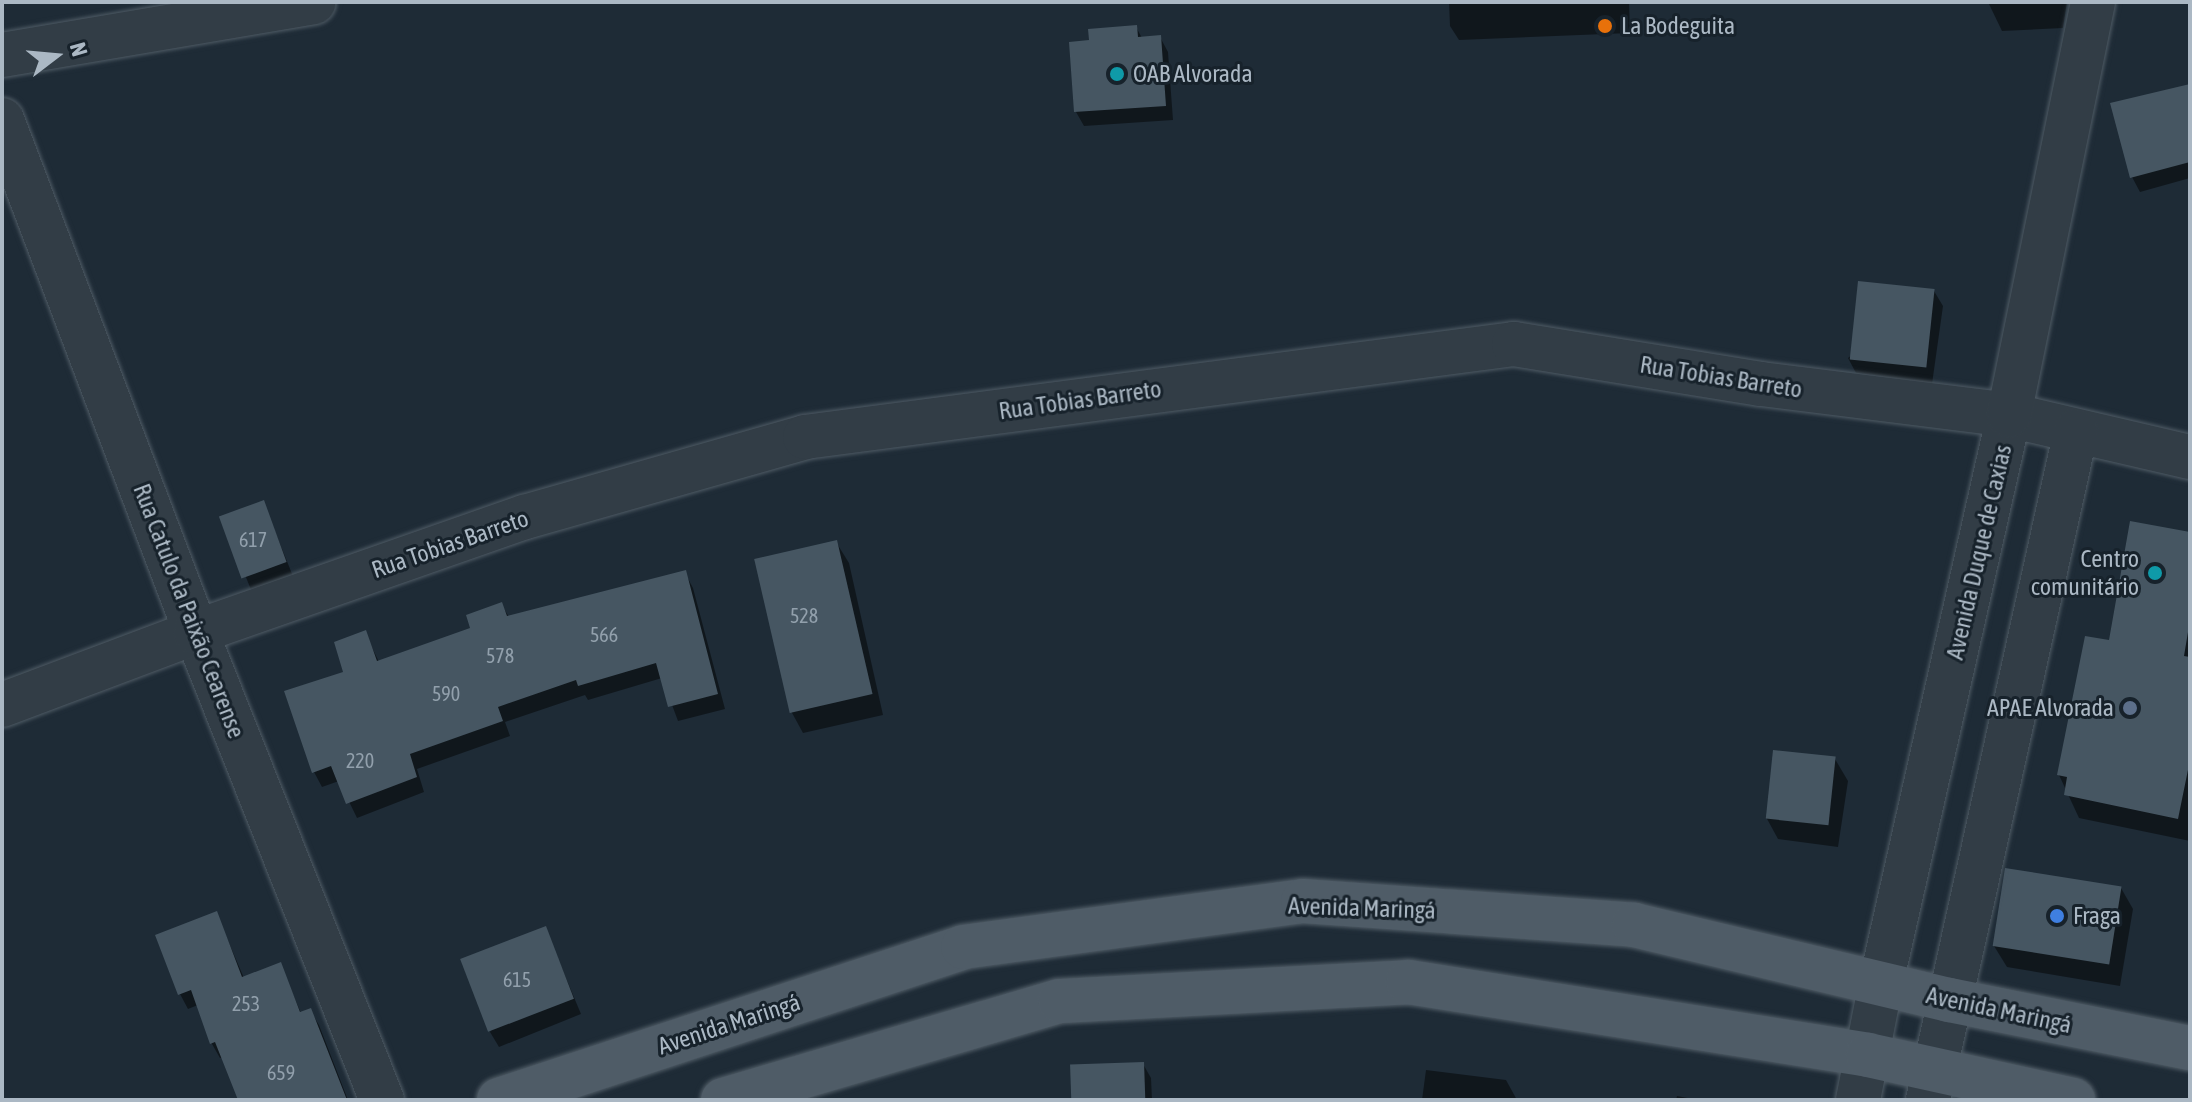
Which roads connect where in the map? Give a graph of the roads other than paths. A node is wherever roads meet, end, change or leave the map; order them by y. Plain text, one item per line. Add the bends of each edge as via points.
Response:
1 (314, 2) edge
2 (2093, 2) edge
3 (2, 55) edge
4 (2, 120) edge
5 (2009, 415) junction
6 (2076, 431) junction
7 (2190, 457) edge
8 (196, 632) junction
9 (2, 705) edge
10 (1881, 983) junction
11 (1949, 1000) junction
12 (2190, 1048) edge
13 (1868, 1055) junction
14 (1931, 1085) edge
15 (382, 1100) edge
16 (499, 1100) edge
17 (723, 1100) edge
18 (1858, 1100) edge
19 (2073, 1100) edge

1 - 3 street
2 - 5 street, Avenida Duque de Caxias
4 - 8 street, Rua Catulo da Paixão Cearense
5 - 6 street, Rua Tobias Barreto
5 - 8 street, Rua Tobias Barreto via 1761,384 1514,344 805,437 525,517
5 - 10 street, Avenida Duque de Caxias
6 - 7 street, Rua Tobias Barreto
6 - 11 street
8 - 9 street, Rua Tobias Barreto
8 - 15 street, Rua Catulo da Paixão Cearense
10 - 11 main road, Avenida Maringá
10 - 13 street, Avenida Duque de Caxias
10 - 16 main road, Avenida Maringá via 1634,925 1303,901 963,947
11 - 12 main road, Avenida Maringá
11 - 14 street
13 - 14 main road
13 - 17 main road via 1408,982 1060,1001
13 - 18 street, Avenida Duque de Caxias
14 - 19 main road

